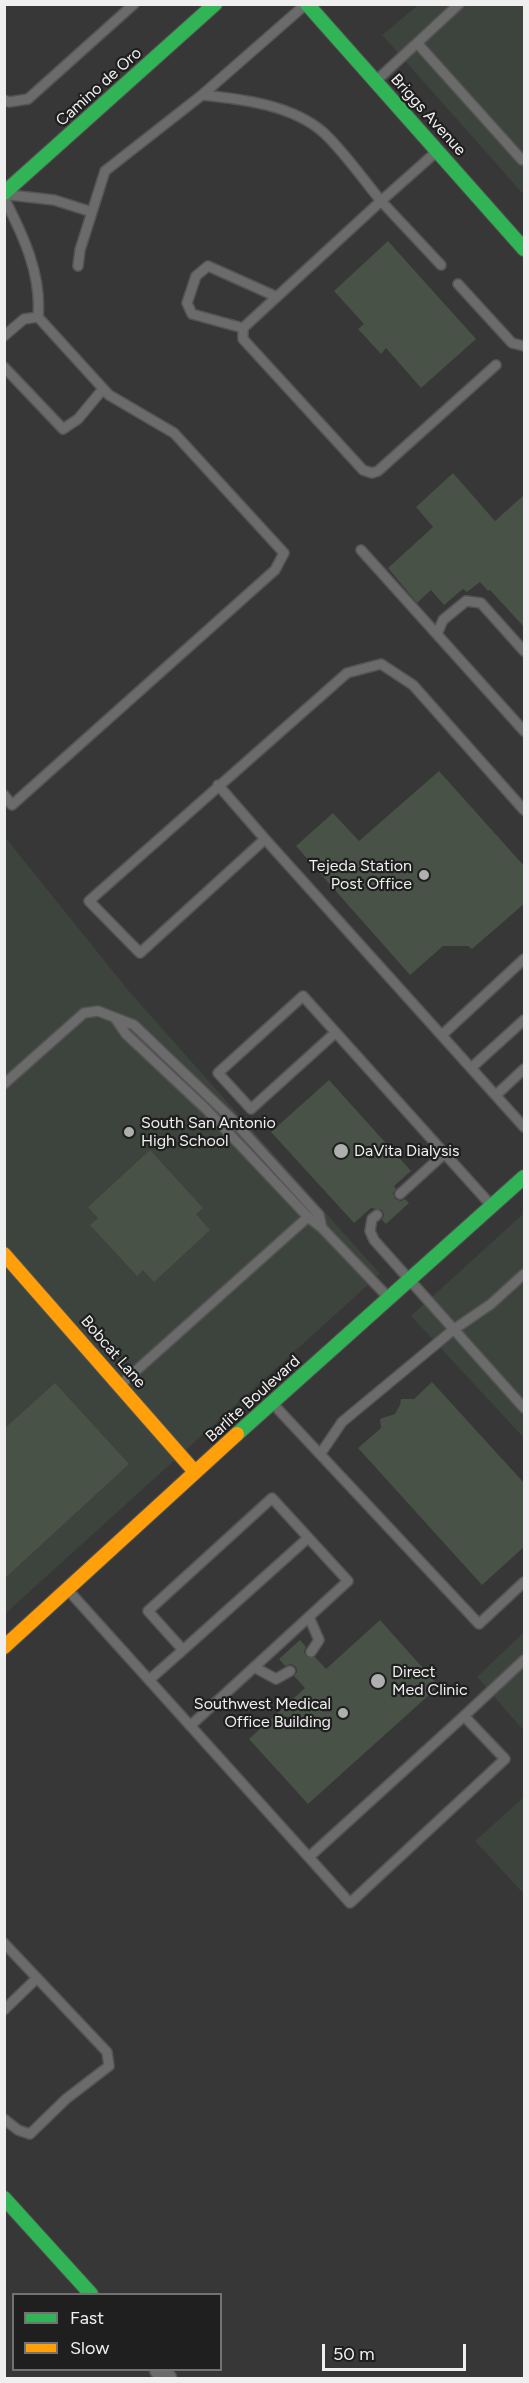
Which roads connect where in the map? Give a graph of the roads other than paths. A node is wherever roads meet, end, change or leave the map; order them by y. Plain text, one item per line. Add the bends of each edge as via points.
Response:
1 (134, 4) edge
2 (215, 4) edge
3 (306, 4) edge
4 (459, 4) edge
5 (417, 43) junction
6 (375, 81) junction
7 (202, 95) junction
8 (4, 100) edge
9 (437, 151) junction
10 (524, 160) edge
11 (4, 195) edge
12 (381, 201) junction
13 (92, 212) junction
14 (525, 249) edge
15 (441, 265) dead end
16 (78, 266) dead end
17 (458, 284) dead end
18 (275, 296) junction
19 (38, 317) junction
20 (243, 328) junction
21 (4, 336) edge
22 (525, 346) edge
23 (496, 365) dead end
24 (4, 367) edge
25 (103, 389) junction
26 (361, 550) dead end
27 (437, 634) junction
28 (525, 651) edge
29 (525, 732) edge
30 (218, 785) junction
31 (4, 795) edge
32 (525, 810) edge
33 (265, 839) junction
34 (525, 959) edge
35 (115, 1018) junction
36 (525, 1020) edge
37 (336, 1033) junction
38 (442, 1035) junction
39 (471, 1068) junction
40 (525, 1069) edge
41 (4, 1084) edge
42 (496, 1095) junction
43 (525, 1127) edge
44 (444, 1154) junction
45 (525, 1177) edge
46 (400, 1194) dead end
47 (492, 1206) junction
48 (377, 1215) dead end
49 (308, 1217) junction
50 (322, 1228) junction
51 (4, 1254) edge
52 (525, 1274) edge
53 (409, 1282) junction
54 (390, 1299) junction
55 (453, 1330) junction
56 (120, 1385) junction
57 (273, 1403) junction
58 (525, 1408) edge
59 (321, 1453) junction
60 (195, 1472) junction
61 (308, 1538) junction
62 (525, 1582) edge
63 (68, 1590) junction
64 (309, 1617) junction
65 (4, 1647) edge
66 (183, 1650) junction
67 (311, 1652) dead end
68 (525, 1660) edge
69 (254, 1667) junction
70 (290, 1671) dead end
71 (149, 1680) junction
72 (464, 1716) junction
73 (190, 1726) junction
74 (309, 1857) junction
75 (4, 1943) edge
76 (37, 1978) junction
77 (4, 2010) edge
78 (4, 2119) edge
79 (4, 2198) edge
80 (89, 2293) edge

1 - 8 lane via 28,99
2 - 11 street, Camino de Oro
3 - 6 street, Briggs Avenue
3 - 7 lane
4 - 5 lane
5 - 6 lane
5 - 10 lane
6 - 9 street, Briggs Avenue
7 - 12 lane via 287,111 323,132
7 - 13 lane via 105,171
9 - 12 lane
9 - 14 street, Briggs Avenue
11 - 13 lane via 54,200
11 - 19 lane via 27,242 39,301
12 - 15 lane
12 - 18 lane
13 - 16 lane
17 - 22 lane via 512,343
18 - 20 lane
18 - 20 lane via 208,266 196,276 187,303 192,314
19 - 21 lane via 24,319
19 - 25 lane
20 - 23 lane via 243,339 363,470 372,473
24 - 25 lane via 63,429 78,419
25 - 31 lane via 174,434 284,553 275,570 12,805
26 - 27 lane
27 - 28 lane via 443,620 466,601 481,603
27 - 29 lane
30 - 32 lane via 347,673 381,664 413,685
30 - 33 lane
30 - 33 lane via 89,901 140,953
33 - 38 lane
34 - 38 lane
35 - 41 lane via 98,1011 84,1013
35 - 49 lane via 126,1035 206,1109
35 - 50 lane via 134,1025 230,1117 319,1215
36 - 39 lane
37 - 37 lane via 303,996 218,1073 251,1109
37 - 44 lane
38 - 39 lane
39 - 42 lane
40 - 42 lane
42 - 43 lane
44 - 46 lane
44 - 47 lane
45 - 47 street, Barlite Boulevard
47 - 53 street, Barlite Boulevard
48 - 53 lane via 370,1231 374,1240
49 - 50 lane
49 - 56 lane
50 - 54 lane
51 - 56 street, Bobcat Lane
52 - 55 lane
53 - 54 street, Barlite Boulevard
53 - 55 lane
54 - 57 street, Barlite Boulevard
55 - 58 lane
55 - 59 lane via 342,1422
56 - 60 street, Bobcat Lane
57 - 59 lane
57 - 60 street, Barlite Boulevard
59 - 62 lane via 479,1624
60 - 63 street, Barlite Boulevard
61 - 64 lane via 348,1581
61 - 66 lane
61 - 66 lane via 272,1498 148,1611
63 - 65 street, Barlite Boulevard
63 - 71 lane
64 - 67 lane via 319,1640
64 - 69 lane
66 - 71 lane
68 - 72 lane
69 - 70 lane via 276,1679
69 - 73 lane
71 - 73 lane
72 - 74 lane
72 - 74 lane via 505,1759 350,1903
73 - 74 lane
75 - 76 lane
76 - 77 lane
76 - 78 lane via 107,2052 109,2066 66,2099 30,2134
79 - 80 street

